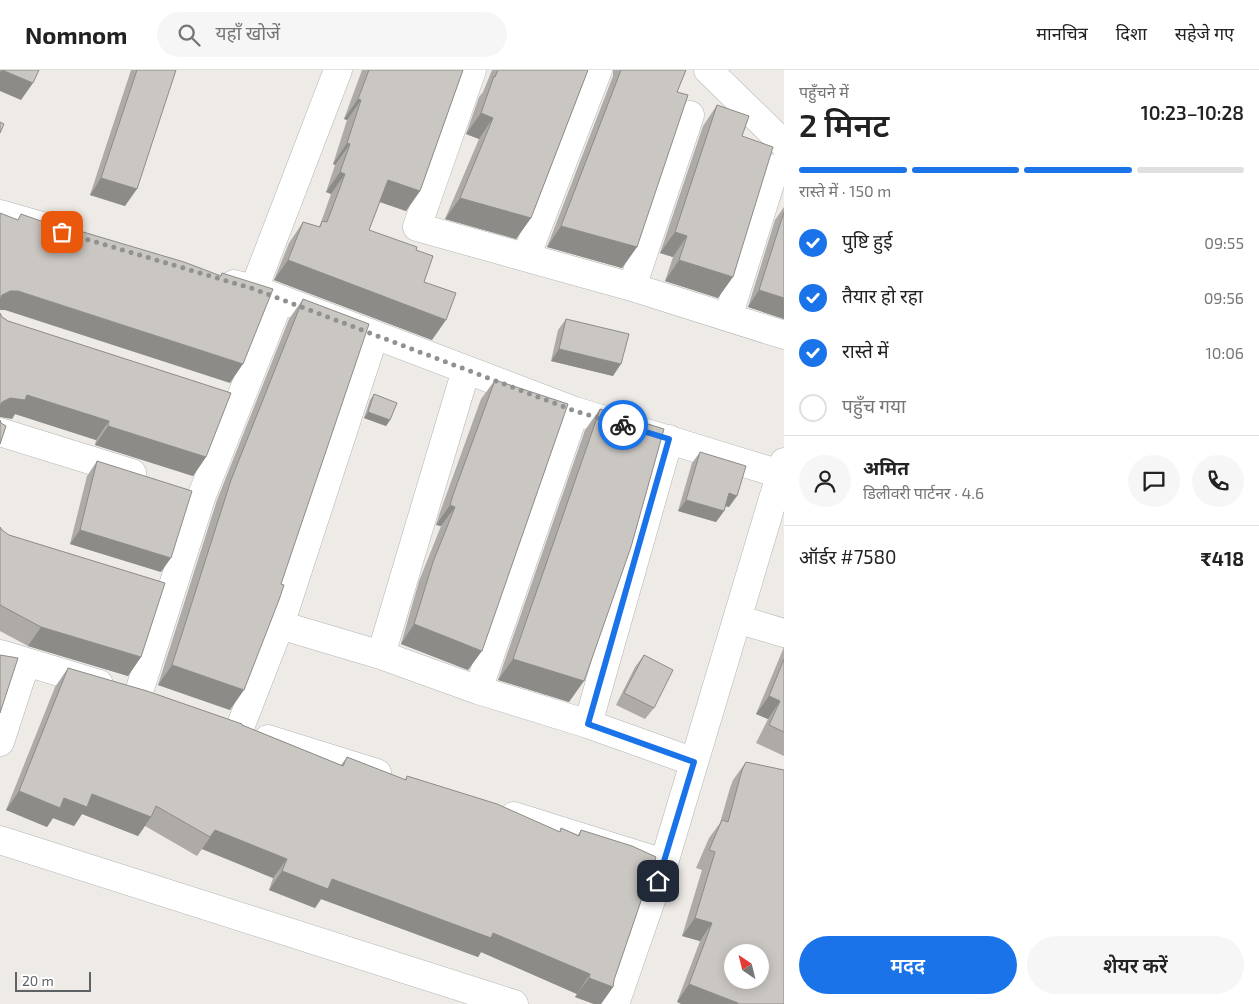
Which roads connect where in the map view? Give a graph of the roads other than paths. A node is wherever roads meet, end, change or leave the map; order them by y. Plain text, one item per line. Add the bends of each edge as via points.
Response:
1 (338, 70) edge
2 (472, 70) edge
3 (598, 70) edge
4 (708, 70) edge
5 (690, 114) dead end
6 (780, 156) edge
7 (0, 214) edge
8 (72, 235) edge
9 (526, 257) junction
10 (206, 275) edge
11 (632, 288) junction
12 (254, 289) junction
13 (280, 299) junction
14 (728, 317) junction
15 (374, 336) junction
16 (784, 336) edge
17 (466, 370) junction
18 (212, 394) edge
19 (240, 403) junction
20 (575, 411) junction
21 (0, 432) edge
22 (669, 439) junction
23 (782, 468) edge
24 (202, 495) junction
25 (737, 619) junction
26 (280, 625) junction
27 (784, 633) edge
28 (0, 654) edge
29 (381, 655) junction
30 (26, 662) junction
31 (478, 690) junction
32 (138, 695) junction
33 (165, 704) edge
34 (212, 720) edge
35 (588, 724) junction
36 (239, 730) junction
37 (0, 742) edge
38 (694, 762) junction
39 (400, 780) edge
40 (494, 810) edge
41 (0, 840) edge
42 (664, 863) junction
43 (466, 997) edge
44 (514, 1004) edge
45 (615, 1004) edge

1 - 12 street
2 - 9 street via 417,227
3 - 9 street
4 - 6 street
5 - 11 street
6 - 14 street
7 - 8 street
9 - 11 street
10 - 12 street
11 - 14 street
12 - 13 street
13 - 15 street
13 - 19 street
14 - 16 street
15 - 17 street
15 - 26 street
17 - 20 street
17 - 29 street
18 - 19 street
19 - 24 street
20 - 22 street
20 - 31 street
21 - 24 street
22 - 23 street
22 - 35 street
23 - 25 street
24 - 32 street via 162,588
25 - 27 street
25 - 38 street
26 - 29 street
26 - 36 street
28 - 30 street
29 - 31 street
30 - 32 street
30 - 37 street
31 - 35 street
32 - 33 street
34 - 36 street
35 - 38 street
36 - 39 street
38 - 42 street
40 - 42 street
41 - 43 street
42 - 45 street
43 - 44 street

